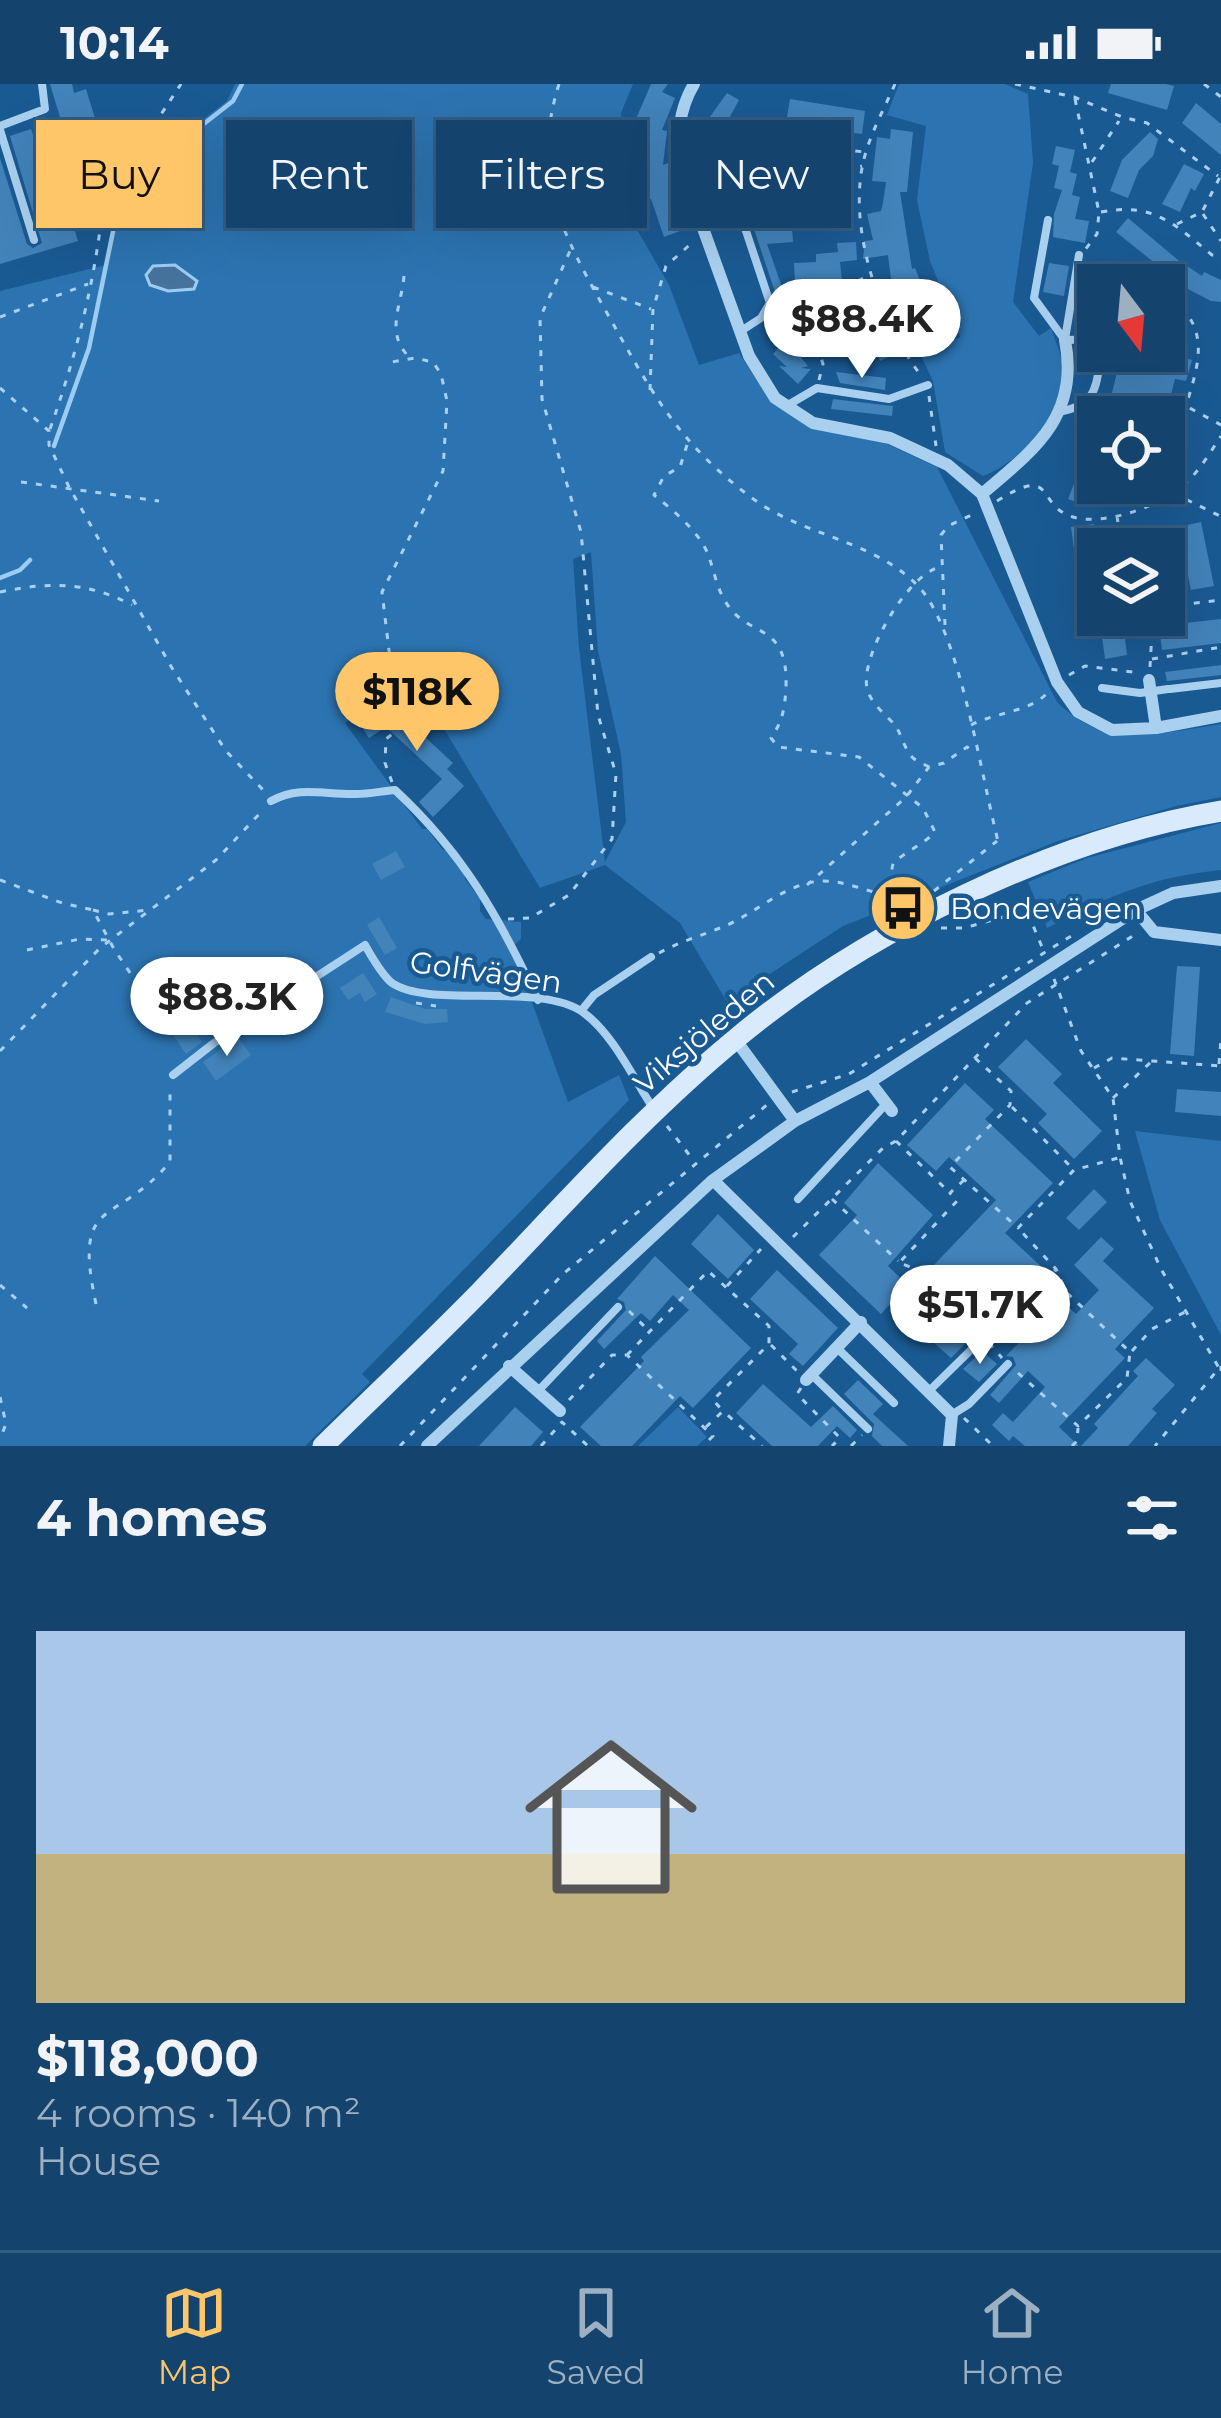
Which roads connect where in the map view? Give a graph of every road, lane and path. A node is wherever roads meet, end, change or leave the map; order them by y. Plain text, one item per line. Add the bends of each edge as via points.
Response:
1 (42, 84) edge
2 (181, 84) edge
3 (559, 84) edge
4 (694, 84) edge
5 (895, 84) edge
6 (1016, 84) edge
7 (1204, 84) edge
8 (1074, 97) junction
9 (1221, 98) edge
10 (1121, 117) junction
11 (0, 128) edge
12 (851, 150) edge
13 (867, 152) junction
14 (1090, 164) junction
15 (862, 166) junction
16 (851, 170) edge
17 (1220, 176) edge
18 (1100, 212) junction
19 (1202, 212) junction
20 (1048, 220) dead end
21 (1175, 225) junction
22 (706, 228) edge
23 (745, 228) edge
24 (704, 232) junction
25 (34, 240) dead end
26 (1221, 241) edge
27 (571, 250) junction
28 (1079, 255) joint
29 (1221, 255) edge
30 (404, 276) dead end
31 (869, 276) junction
32 (92, 282) junction
33 (590, 285) junction
34 (770, 303) junction
35 (805, 307) junction
36 (653, 309) junction
37 (1185, 313) edge
38 (0, 317) edge
39 (889, 319) junction
40 (740, 332) junction
41 (1065, 340) junction
42 (1077, 340) edge
43 (411, 358) junction
44 (392, 362) dead end
45 (928, 385) junction
46 (0, 388) edge
47 (817, 388) junction
48 (650, 392) junction
49 (787, 406) junction
50 (1186, 406) joint
51 (1077, 408) edge
52 (1059, 412) junction
53 (1221, 425) edge
54 (49, 431) junction
55 (1221, 436) edge
56 (688, 442) junction
57 (938, 460) junction
58 (21, 482) dead end
59 (1185, 482) edge
60 (69, 487) junction
61 (1185, 499) edge
62 (159, 501) dead end
63 (985, 501) junction
64 (1144, 504) edge
65 (1117, 514) junction
66 (1220, 518) edge
67 (1119, 528) edge
68 (942, 567) junction
69 (915, 583) junction
70 (0, 592) edge
71 (1221, 600) edge
72 (1185, 605) edge
73 (137, 608) junction
74 (945, 626) junction
75 (1152, 636) edge
76 (1221, 647) edge
77 (1150, 660) junction
78 (1057, 682) junction
79 (1221, 683) edge
80 (1150, 686) junction
81 (1102, 688) dead end
82 (1221, 716) edge
83 (969, 726) junction
84 (1156, 728) junction
85 (972, 736) junction
86 (967, 748) junction
87 (976, 754) junction
88 (929, 767) junction
89 (395, 790) junction
90 (906, 796) junction
91 (272, 801) junction
92 (1221, 812) edge
93 (0, 880) edge
94 (807, 885) junction
95 (1221, 886) edge
96 (896, 897) junction
97 (1022, 899) dead end
98 (93, 910) junction
99 (150, 910) junction
100 (1136, 910) junction
101 (1027, 911) junction
102 (501, 919) junction
103 (1149, 927) junction
104 (939, 928) dead end
105 (1221, 940) edge
106 (110, 941) junction
107 (27, 950) dead end
108 (651, 957) joint
109 (1050, 966) junction
110 (1055, 983) junction
111 (539, 1001) junction
112 (581, 1010) junction
113 (735, 1039) junction
114 (1221, 1039) edge
115 (214, 1042) junction
116 (0, 1051) edge
117 (975, 1058) junction
118 (1154, 1059) junction
119 (1220, 1066) edge
120 (1093, 1068) junction
121 (173, 1075) joint
122 (870, 1082) junction
123 (1113, 1098) junction
124 (1010, 1105) junction
125 (889, 1108) joint
126 (656, 1112) junction
127 (795, 1121) junction
128 (896, 1141) junction
129 (1120, 1157) junction
130 (695, 1162) dead end
131 (1074, 1170) junction
132 (713, 1180) junction
133 (964, 1180) junction
134 (950, 1193) junction
135 (798, 1199) dead end
136 (832, 1199) junction
137 (1018, 1228) junction
138 (777, 1242) junction
139 (899, 1263) junction
140 (1056, 1269) junction
141 (0, 1285) edge
142 (726, 1288) junction
143 (96, 1304) dead end
144 (617, 1306) joint
145 (27, 1307) dead end
146 (1185, 1312) junction
147 (861, 1322) junction
148 (650, 1331) junction
149 (983, 1341) junction
150 (769, 1344) junction
151 (837, 1348) junction
152 (1130, 1352) junction
153 (626, 1354) junction
154 (1008, 1364) junction
155 (509, 1366) junction
156 (1220, 1368) edge
157 (809, 1377) junction
158 (539, 1390) junction
159 (928, 1392) junction
160 (0, 1397) edge
161 (894, 1403) dead end
162 (723, 1411) junction
163 (952, 1415) junction
164 (561, 1417) junction
165 (1078, 1426) junction
166 (706, 1428) junction
167 (868, 1429) joint
168 (0, 1438) edge
169 (840, 1438) junction
170 (322, 1446) edge
171 (427, 1446) edge
172 (541, 1446) edge
173 (588, 1446) edge
174 (703, 1446) edge
175 (762, 1446) edge
176 (832, 1446) edge
177 (850, 1446) edge
178 (949, 1446) edge
179 (993, 1446) edge
180 (1072, 1446) edge
181 (1155, 1446) edge

1 - 11 lane via 45,109
2 - 32 path via 106,171
3 - 27 path via 548,120 548,176
4 - 24 street via 677,140
5 - 13 path
6 - 8 path
7 - 9 path
8 - 10 path
8 - 14 path
10 - 14 path
10 - 17 path via 1147,123
11 - 25 lane
12 - 13 path
13 - 15 path
14 - 18 path
15 - 16 path
15 - 31 path
17 - 19 path
18 - 21 path via 1133,208
18 - 28 path via 1097,234
19 - 21 path
19 - 26 path
20 - 41 lane via 1034,298
21 - 29 path
22 - 24 path
23 - 34 lane
24 - 36 path via 665,266
24 - 40 street
27 - 33 path
27 - 102 path via 540,318 542,399 581,532 598,715 616,774 612,839 568,895 530,918
28 - 41 lane
30 - 43 path via 393,331
31 - 35 path
31 - 39 path
32 - 38 path
32 - 54 path
33 - 36 path
33 - 48 path
34 - 35 path
34 - 40 lane
35 - 39 path
35 - 47 path via 824,364
36 - 48 path
37 - 50 path via 1197,332 1198,364
39 - 45 path
40 - 49 street via 748,356
41 - 42 lane
41 - 52 street
43 - 44 path
43 - 89 path via 433,362 447,401 443,471 382,592 391,667 416,716 386,739
45 - 47 lane via 889,399
45 - 57 path
46 - 54 path
47 - 49 lane
48 - 56 path
49 - 57 street via 813,423 890,438
50 - 53 path
51 - 52 lane
52 - 63 street
54 - 60 path
55 - 59 path
56 - 69 path via 790,523 850,544
56 - 90 path via 680,467 653,495 681,516 709,555 734,613 789,663 784,720 771,738 778,747 859,757
57 - 63 street
58 - 60 path
60 - 62 path
60 - 73 path
61 - 66 path
63 - 65 path via 1034,484 1068,516
63 - 68 path via 940,535
63 - 78 street
64 - 65 path
65 - 67 path
68 - 69 path
68 - 74 path
69 - 74 path
69 - 88 path via 874,650 867,690 912,757
70 - 73 path via 50,582
71 - 72 path
73 - 91 path via 226,751
74 - 83 path
75 - 77 path
76 - 77 path
77 - 78 path via 1150,674 1085,666
78 - 83 path via 1040,703
78 - 84 street via 1078,712 1112,730
79 - 80 lane
80 - 81 lane
80 - 84 street
82 - 84 street
83 - 85 path
85 - 86 path
85 - 87 path
86 - 87 path
86 - 88 path
87 - 96 path via 999,843 932,892
88 - 90 path
89 - 91 lane via 307,790
89 - 102 lane
90 - 94 path
90 - 96 path via 935,832 892,863
91 - 99 path via 216,860
92 - 113 main road, Viksjöleden via 1151,827 934,910 824,974
93 - 98 path
94 - 96 path via 825,881
94 - 108 path
95 - 100 street via 1173,893
97 - 101 path
98 - 99 path
98 - 106 path
99 - 106 path
100 - 103 street
100 - 109 street
101 - 104 path
101 - 109 path
102 - 111 lane
103 - 105 street
103 - 110 path
106 - 107 path
106 - 115 path via 165,1025 190,1009
106 - 116 path
108 - 112 lane
109 - 110 path
109 - 122 street
110 - 117 path
110 - 120 path
111 - 112 lane, Golfvägen
111 - 115 lane, Golfvägen via 412,990 393,983 364,945
112 - 126 lane, Golfvägen
113 - 126 main road, Viksjöleden
113 - 127 street
114 - 119 path
115 - 121 lane, Golfvägen
117 - 124 path via 1011,1091
117 - 128 path
118 - 119 path
118 - 120 path via 1112,1058
118 - 123 path
120 - 123 path
121 - 143 path via 170,1162 91,1229
122 - 125 street
122 - 127 street
123 - 129 path
124 - 131 path
124 - 133 path via 950,1167
125 - 135 lane
126 - 130 path
126 - 170 main road, Viksjöleden
127 - 132 street
128 - 134 path
128 - 136 path
129 - 131 path
129 - 146 path via 1130,1202
131 - 137 path
132 - 138 street
132 - 155 street
133 - 134 path
133 - 137 path
134 - 139 path via 957,1201
136 - 138 path
136 - 139 path
137 - 140 path
138 - 142 path
138 - 147 street
139 - 149 path via 924,1270 978,1319
140 - 149 path
140 - 152 path via 1066,1292
141 - 145 path
142 - 148 path via 708,1271
142 - 150 path via 769,1327
144 - 148 path
144 - 158 lane
146 - 152 path
146 - 156 path
147 - 151 street
147 - 159 street
148 - 153 path
149 - 154 path
149 - 159 lane
150 - 157 path
150 - 162 path via 713,1400
151 - 157 street
151 - 161 lane
152 - 165 path via 1127,1378
153 - 164 path via 612,1355
153 - 166 path
154 - 163 lane
154 - 165 path
155 - 158 street
155 - 171 street
156 - 181 path
157 - 167 lane
157 - 169 path via 797,1394
158 - 164 street
159 - 163 street
160 - 168 path
162 - 166 path
162 - 175 path
163 - 178 street
163 - 179 path
164 - 172 path
164 - 173 path
165 - 180 path
166 - 174 path via 713,1436
167 - 177 path
169 - 176 path
169 - 177 path

